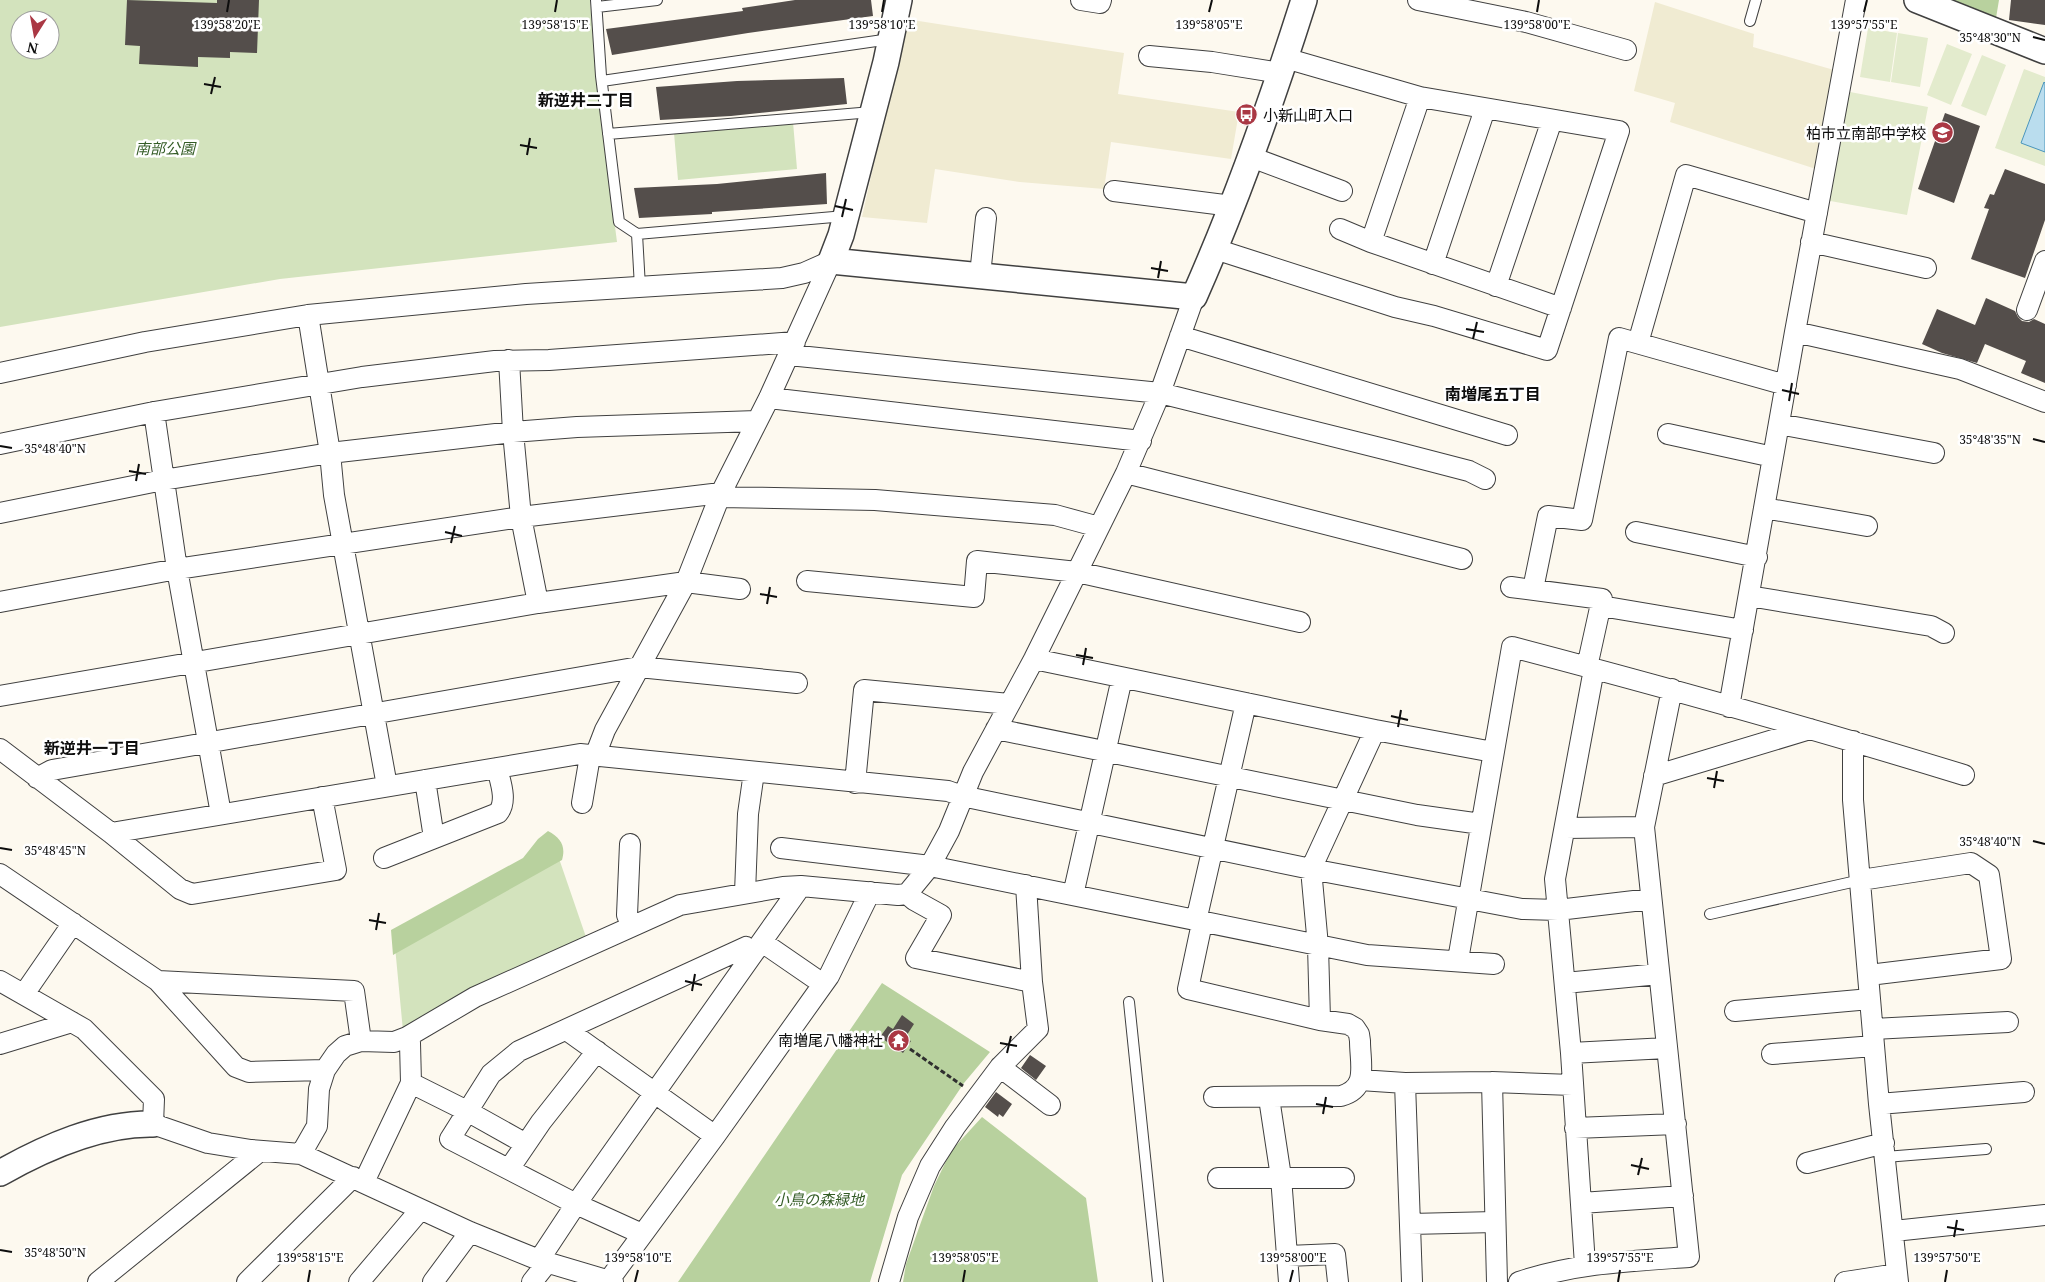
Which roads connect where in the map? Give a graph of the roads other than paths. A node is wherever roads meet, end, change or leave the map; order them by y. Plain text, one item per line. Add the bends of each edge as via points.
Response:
1 (657, 0) edge
2 (899, 0) edge
3 (1081, 0) edge
4 (1101, 0) edge
5 (1304, 0) edge
6 (1418, 0) edge
7 (1756, 0) edge
8 (1856, 0) edge
9 (1917, 0) edge
10 (597, 4) edge
11 (1750, 21) dead end
12 (891, 38) junction
13 (1626, 50) dead end
14 (2045, 51) edge
15 (1149, 56) dead end
16 (1283, 66) junction
17 (602, 81) junction
18 (1420, 97) junction
19 (1485, 109) junction
20 (873, 112) junction
21 (1552, 120) junction
22 (608, 134) junction
23 (1251, 158) junction
24 (1114, 191) dead end
25 (1342, 192) dead end
26 (1232, 206) junction
27 (1817, 213) junction
28 (846, 216) junction
29 (986, 218) dead end
30 (1340, 229) dead end
31 (637, 234) junction
32 (1371, 242) junction
33 (1812, 242) junction
34 (1215, 249) junction
35 (831, 261) junction
36 (2045, 261) edge
37 (1433, 264) junction
38 (1926, 268) dead end
39 (980, 275) junction
40 (1496, 286) junction
41 (640, 287) junction
42 (1194, 297) junction
43 (1561, 308) junction
44 (2027, 310) dead end
45 (308, 315) junction
46 (1795, 332) junction
47 (1180, 336) junction
48 (1638, 343) junction
49 (792, 348) junction
50 (509, 360) junction
51 (0, 373) edge
52 (319, 384) junction
53 (1786, 385) junction
54 (1160, 392) junction
55 (769, 398) junction
56 (2045, 402) edge
57 (154, 412) junction
58 (757, 421) junction
59 (1779, 424) junction
60 (513, 432) junction
61 (1668, 434) dead end
62 (1507, 435) dead end
63 (1141, 441) junction
64 (0, 444) edge
65 (330, 452) junction
66 (1934, 453) dead end
67 (1773, 457) junction
68 (1126, 473) junction
69 (1484, 479) dead end
70 (164, 480) junction
71 (720, 495) junction
72 (1764, 508) junction
73 (0, 513) edge
74 (521, 517) junction
75 (1867, 526) dead end
76 (1099, 527) junction
77 (1636, 532) dead end
78 (344, 544) junction
79 (1757, 557) junction
80 (1462, 559) dead end
81 (178, 568) junction
82 (1076, 572) junction
83 (807, 581) dead end
84 (686, 582) junction
85 (1511, 587) dead end
86 (740, 589) dead end
87 (1533, 589) junction
88 (1750, 596) junction
89 (0, 602) edge
90 (538, 603) junction
91 (1601, 606) junction
92 (1300, 622) dead end
93 (1743, 630) junction
94 (1944, 632) dead end
95 (358, 634) junction
96 (1034, 659) junction
97 (193, 663) junction
98 (640, 667) junction
99 (1591, 668) junction
100 (1122, 678) junction
101 (796, 683) dead end
102 (1672, 689) junction
103 (0, 696) edge
104 (1246, 703) junction
105 (1009, 704) junction
106 (1729, 707) junction
107 (373, 714) junction
108 (996, 728) junction
109 (1810, 729) junction
110 (1375, 730) junction
111 (1853, 741) junction
112 (208, 744) junction
113 (0, 749) edge
114 (1105, 751) junction
115 (1493, 752) junction
116 (592, 756) junction
117 (497, 768) junction
118 (754, 772) junction
119 (1654, 776) junction
120 (1964, 776) dead end
121 (1229, 777) junction
122 (38, 778) junction
123 (425, 780) junction
124 (855, 783) junction
125 (386, 786) junction
126 (962, 796) junction
127 (322, 797) junction
128 (1343, 800) junction
129 (582, 803) dead end
130 (220, 814) junction
131 (1089, 822) junction
132 (1481, 824) junction
133 (1644, 827) junction
134 (1565, 828) junction
135 (111, 834) junction
136 (434, 838) junction
137 (630, 844) dead end
138 (781, 848) dead end
139 (1213, 848) junction
140 (384, 858) dead end
141 (930, 866) junction
142 (1311, 869) junction
143 (0, 874) edge
144 (1861, 880) junction
145 (801, 886) junction
146 (1026, 886) junction
147 (870, 892) junction
148 (745, 893) junction
149 (907, 894) junction
150 (1073, 895) junction
151 (1468, 899) junction
152 (1651, 899) junction
153 (1558, 910) junction
154 (1710, 914) dead end
155 (1199, 922) junction
156 (73, 923) junction
157 (632, 926) junction
158 (1318, 946) junction
159 (757, 947) junction
160 (1458, 960) junction
161 (1494, 964) dead end
162 (1659, 974) junction
163 (1869, 975) junction
164 (158, 981) junction
165 (0, 982) edge
166 (1032, 982) junction
167 (1565, 983) junction
168 (823, 984) junction
169 (24, 994) junction
170 (1870, 1000) junction
171 (1129, 1002) dead end
172 (1735, 1011) dead end
173 (1320, 1020) junction
174 (72, 1022) junction
175 (2008, 1022) dead end
176 (569, 1029) junction
177 (407, 1037) junction
178 (1873, 1038) junction
179 (362, 1041) junction
180 (0, 1044) edge
181 (1667, 1048) junction
182 (597, 1051) junction
183 (1571, 1053) junction
184 (1772, 1054) dead end
185 (1000, 1067) junction
186 (326, 1070) junction
187 (1360, 1080) junction
188 (1492, 1082) junction
189 (411, 1083) junction
190 (1405, 1083) junction
191 (1572, 1085) junction
192 (656, 1092) junction
193 (2024, 1092) dead end
194 (1214, 1097) dead end
195 (1270, 1098) junction
196 (1879, 1104) junction
197 (1050, 1105) dead end
198 (468, 1111) junction
199 (153, 1124) junction
200 (1676, 1124) junction
201 (1575, 1128) junction
202 (715, 1136) junction
203 (526, 1144) junction
204 (1986, 1149) dead end
205 (1884, 1150) junction
206 (260, 1151) junction
207 (301, 1154) junction
208 (1807, 1163) dead end
209 (509, 1169) junction
210 (0, 1173) edge
211 (1280, 1177) junction
212 (1218, 1178) dead end
213 (1344, 1178) dead end
214 (358, 1180) junction
215 (1683, 1196) junction
216 (1580, 1203) junction
217 (576, 1204) junction
218 (420, 1210) junction
219 (2045, 1215) edge
220 (1495, 1222) junction
221 (1410, 1224) junction
222 (1894, 1231) junction
223 (470, 1232) junction
224 (642, 1234) junction
225 (1288, 1256) junction
226 (543, 1261) junction
227 (1585, 1265) junction
228 (1898, 1278) edge
229 (611, 1281) edge
230 (98, 1282) edge
231 (247, 1282) edge
232 (358, 1282) edge
233 (433, 1282) edge
234 (532, 1282) edge
235 (889, 1282) edge
236 (1158, 1282) edge
237 (1290, 1282) edge
238 (1338, 1282) edge
239 (1412, 1282) edge
240 (1497, 1282) edge
241 (1519, 1282) edge
242 (1845, 1282) edge

1 - 10 lane
2 - 12 street
3 - 4 street via 1100,3
5 - 16 street
6 - 13 street via 1526,22
7 - 11 lane
8 - 27 street
9 - 14 street
10 - 17 lane
12 - 17 lane
12 - 20 street
15 - 16 street
16 - 18 street
16 - 23 street
17 - 22 lane
18 - 19 street
18 - 32 street
19 - 21 street
19 - 37 street
20 - 22 lane
20 - 28 street
21 - 40 street
21 - 43 street via 1619,131
22 - 31 lane via 619,222
23 - 25 street
23 - 26 street
24 - 26 street
26 - 34 street
27 - 33 street
27 - 48 street via 1686,175
28 - 31 lane
28 - 35 street
29 - 39 street
30 - 32 street
31 - 41 lane
32 - 37 street
33 - 38 street
33 - 46 street
34 - 42 street
34 - 43 street via 1395,307 1547,350
35 - 39 street
35 - 41 street via 782,278
35 - 49 street
36 - 44 street
37 - 40 street
39 - 42 street
40 - 43 street
41 - 45 street via 526,294
42 - 47 street
45 - 51 street via 145,342
45 - 52 street
46 - 53 street
46 - 56 street via 1960,369
47 - 54 street
47 - 62 street
48 - 53 street
48 - 87 street via 1618,338 1582,520 1548,516
49 - 50 street
49 - 54 street
49 - 55 street
50 - 52 street
50 - 60 street
52 - 57 street
52 - 65 street
53 - 59 street
54 - 63 street
54 - 69 street via 1469,471
55 - 58 street
55 - 63 street
57 - 64 street
57 - 70 street
58 - 60 street
58 - 71 street
59 - 66 street
59 - 67 street
60 - 65 street
60 - 74 street
61 - 67 street
63 - 68 street
65 - 70 street
65 - 78 street via 334,495
67 - 72 street
68 - 76 street
68 - 80 street
70 - 73 street
70 - 81 street
71 - 74 street
71 - 76 street via 875,500 1055,515
71 - 84 street
72 - 75 street
72 - 79 street
74 - 78 street
74 - 90 street
76 - 82 street
77 - 79 street
78 - 81 street
78 - 95 street
79 - 88 street
81 - 89 street
81 - 97 street
82 - 83 street via 978,561 974,597
82 - 92 street
82 - 96 street
84 - 86 street
84 - 90 street
84 - 98 street
85 - 87 street
87 - 91 street via 1602,599
88 - 93 street
88 - 94 street via 1931,626
90 - 95 street
91 - 93 street
91 - 99 street
93 - 106 street
95 - 97 street
95 - 107 street
96 - 100 street
96 - 105 street
97 - 103 street
97 - 112 street
98 - 101 street
98 - 107 street
98 - 116 street
99 - 102 street
99 - 115 street via 1512,647
99 - 134 street
100 - 104 street
100 - 114 street
102 - 106 street
102 - 119 street
104 - 110 street
104 - 121 street
105 - 108 street
105 - 124 street via 864,690
106 - 109 street
107 - 112 street
107 - 125 street
108 - 114 street
108 - 126 street
109 - 111 street
109 - 119 street
110 - 115 street
110 - 128 street
111 - 120 street
111 - 144 street
112 - 122 street via 52,770
112 - 130 street
113 - 122 street
114 - 121 street
114 - 131 street
115 - 132 street
116 - 117 street via 580,754
116 - 118 street
116 - 129 street
117 - 123 street
117 - 136 street via 502,809
118 - 124 street
118 - 148 street via 748,814
119 - 133 street
121 - 128 street
121 - 139 street
122 - 135 street
123 - 125 street
123 - 136 street
124 - 126 street via 948,791
125 - 127 street
126 - 131 street
126 - 141 street via 949,831
127 - 130 street
127 - 135 street via 336,870 192,894 180,890
128 - 132 street
128 - 142 street
130 - 135 street
131 - 139 street
131 - 150 street
132 - 151 street
133 - 134 street
133 - 152 street
134 - 153 street via 1555,879
136 - 140 street
137 - 157 street via 627,915
138 - 141 street
139 - 142 street
139 - 155 street
141 - 146 street
141 - 149 street
142 - 151 street
142 - 158 street
143 - 156 street
144 - 154 lane
144 - 163 street
144 - 163 street via 1971,863 1990,875 2001,959
145 - 147 street
145 - 148 street
145 - 159 street
146 - 150 street
146 - 166 street
147 - 149 street
147 - 168 street
148 - 157 street via 680,905
149 - 166 street via 941,915 916,958
150 - 155 street
151 - 153 street via 1522,909
151 - 160 street
152 - 153 street
152 - 162 street
153 - 167 street
155 - 158 street
155 - 173 street via 1188,990
156 - 164 street
156 - 169 street
157 - 177 street via 475,998
158 - 160 street via 1367,955
158 - 173 street
159 - 168 street
159 - 176 street via 746,947
159 - 192 street
160 - 161 street
162 - 167 street
162 - 181 street
163 - 170 street
164 - 179 street via 354,991
164 - 186 street via 236,1067 250,1072
165 - 169 street
166 - 185 street via 1038,1029
167 - 183 street
168 - 202 street
169 - 174 street
170 - 172 street
170 - 178 street
171 - 236 lane
173 - 187 street via 1348,1024 1359,1034
174 - 180 street
174 - 199 street via 84,1029 154,1099
175 - 178 street
176 - 182 street
176 - 198 street via 519,1050 491,1074
177 - 179 street via 394,1042
177 - 189 street
178 - 184 street
178 - 196 street
179 - 186 street via 345,1046
181 - 183 street
181 - 200 street
182 - 192 street
182 - 203 street
183 - 191 street
185 - 197 street
185 - 235 street via 930,1166 908,1216
186 - 207 street via 319,1089 317,1126
187 - 190 street
187 - 195 street via 1357,1088 1341,1096
188 - 190 street
188 - 191 street
188 - 220 street
189 - 198 street
189 - 214 street
190 - 221 street
191 - 201 street
192 - 202 street
192 - 217 street
193 - 196 street
194 - 195 street
195 - 211 street
196 - 205 street
198 - 203 street
198 - 209 street via 450,1139
199 - 206 street via 208,1143
199 - 210 street via 110,1128 74,1139
200 - 201 street
200 - 215 street
201 - 216 street
202 - 224 street
203 - 209 street
204 - 205 lane
205 - 208 street
205 - 222 street
206 - 207 street
206 - 230 street
207 - 214 street
209 - 217 street
211 - 212 street
211 - 213 street
211 - 225 street
214 - 218 street
214 - 231 street
215 - 216 street
215 - 227 street via 1689,1257
216 - 227 street
217 - 224 street
217 - 226 street
218 - 223 street
218 - 232 street
219 - 222 street
220 - 221 street
220 - 240 street
221 - 239 street
222 - 228 street
223 - 226 street
223 - 233 street
224 - 229 street
225 - 237 street
225 - 238 street via 1335,1254
226 - 229 street
226 - 234 street
227 - 241 street
228 - 242 street

